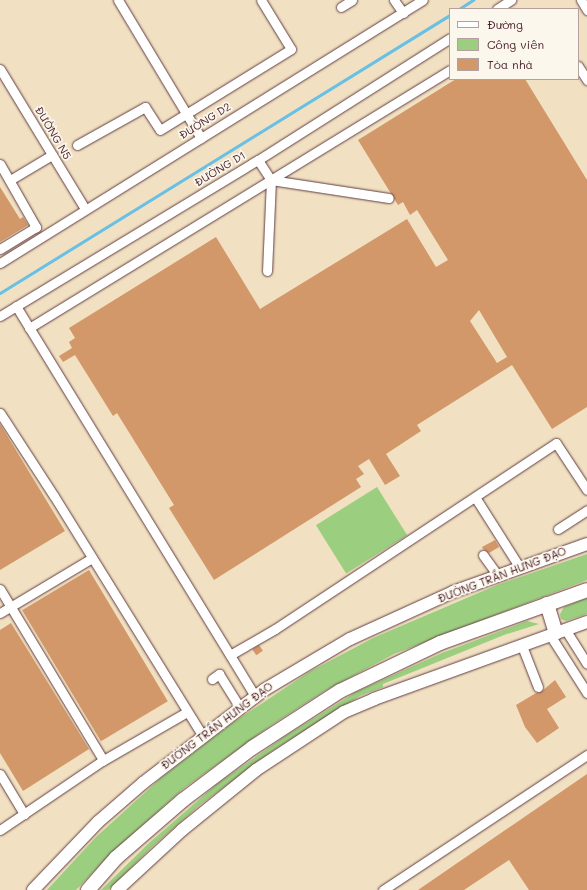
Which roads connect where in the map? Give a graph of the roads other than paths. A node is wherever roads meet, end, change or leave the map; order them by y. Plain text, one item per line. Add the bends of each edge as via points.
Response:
1 (118, 0) edge
2 (261, 0) edge
3 (352, 0) edge
4 (394, 0) edge
5 (423, 0) edge
6 (511, 0) edge
7 (581, 0) edge
8 (341, 7) dead end
9 (499, 8) edge
10 (587, 10) edge
11 (402, 13) junction
12 (449, 39) edge
13 (579, 68) edge
14 (0, 69) edge
15 (449, 71) edge
16 (587, 80) edge
17 (186, 114) junction
18 (201, 138) junction
19 (77, 145) dead end
20 (52, 155) junction
21 (258, 160) junction
22 (0, 164) edge
23 (10, 180) junction
24 (271, 180) junction
25 (389, 198) dead end
26 (85, 209) junction
27 (0, 249) edge
28 (0, 262) edge
29 (267, 270) dead end
30 (16, 306) junction
31 (0, 316) edge
32 (29, 328) junction
33 (0, 413) edge
34 (587, 490) edge
35 (475, 497) junction
36 (586, 512) edge
37 (558, 529) dead end
38 (587, 544) edge
39 (483, 555) dead end
40 (92, 558) junction
41 (520, 568) junction
42 (498, 576) junction
43 (0, 589) edge
44 (587, 590) edge
45 (547, 604) junction
46 (11, 607) junction
47 (0, 613) edge
48 (587, 622) edge
49 (557, 633) junction
50 (522, 646) junction
51 (230, 655) junction
52 (587, 664) edge
53 (212, 679) dead end
54 (538, 687) dead end
55 (587, 693) edge
56 (255, 696) junction
57 (240, 707) junction
58 (187, 712) junction
59 (202, 735) junction
60 (587, 756) edge
61 (103, 760) junction
62 (0, 774) edge
63 (24, 814) junction
64 (0, 830) edge
65 (33, 890) edge
66 (88, 890) edge
67 (117, 890) edge
68 (383, 890) edge

1 - 17 street
2 - 17 street via 291,49
3 - 8 street
4 - 11 street
5 - 11 street, ĐƯỜNG D2
6 - 9 street
7 - 10 street
11 - 18 street, ĐƯỜNG D2
12 - 21 street, ĐƯỜNG D1
13 - 16 street
14 - 20 street, ĐƯỜNG N5
15 - 24 street
17 - 18 street
17 - 19 street via 160,130 145,106
18 - 26 street, ĐƯỜNG D2
20 - 23 street
20 - 26 street, ĐƯỜNG N5
21 - 24 street
21 - 30 street, ĐƯỜNG D1
22 - 23 street
23 - 27 street via 36,227
24 - 25 street
24 - 29 street
24 - 32 street
26 - 28 street, ĐƯỜNG D2
30 - 31 street, ĐƯỜNG D1
30 - 32 street
32 - 51 street
33 - 40 street
34 - 35 street via 556,443
35 - 41 street
35 - 51 street via 275,629
36 - 37 street
38 - 41 main road, ĐƯỜNG TRẦN HƯNG ĐẠO
39 - 42 street
40 - 46 street
40 - 58 street
41 - 42 main road, ĐƯỜNG TRẦN HƯNG ĐẠO
42 - 56 main road, ĐƯỜNG TRẦN HƯNG ĐẠO via 453,592 350,639
43 - 46 street
44 - 45 highway
45 - 49 highway
45 - 66 highway via 440,643 340,691 252,748 183,800 116,858
46 - 47 street
46 - 61 street
48 - 49 main road
49 - 50 main road
49 - 52 street
49 - 55 street
50 - 54 street
50 - 67 main road via 344,712 256,770 182,830
51 - 56 street
53 - 57 street via 219,674
56 - 57 main road, ĐƯỜNG TRẦN HƯNG ĐẠO
57 - 59 main road, ĐƯỜNG TRẦN HƯNG ĐẠO
58 - 59 street
58 - 61 street
59 - 65 main road, ĐƯỜNG TRẦN HƯNG ĐẠO via 98,822
60 - 68 street
61 - 63 street
62 - 63 street
63 - 64 street

